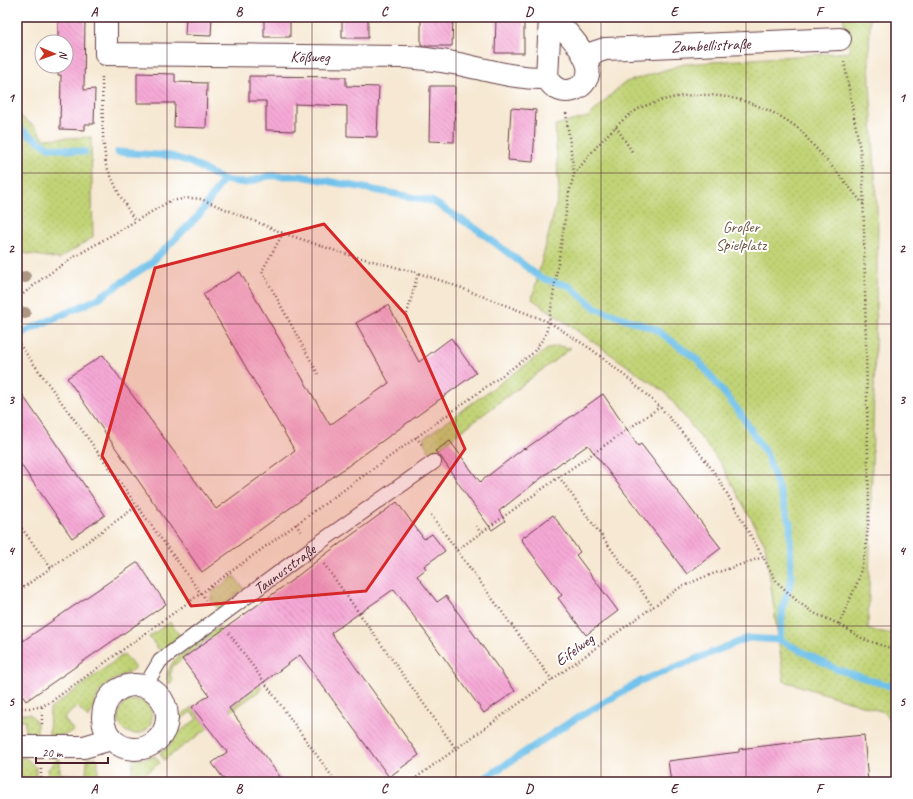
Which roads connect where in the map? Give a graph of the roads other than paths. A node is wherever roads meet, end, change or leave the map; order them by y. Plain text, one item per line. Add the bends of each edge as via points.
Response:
1 (106, 17) edge
2 (550, 17) edge
3 (553, 17) edge
4 (840, 40) road end
5 (584, 56) junction
6 (548, 78) junction
7 (434, 462) dead end
8 (145, 686) junction
9 (111, 739) junction
10 (17, 747) edge

1 - 6 street, Kößweg via 106,54 407,56 461,64 509,76
2 - 6 street
3 - 5 street
4 - 5 street, Zambellistraße via 605,49
5 - 6 street via 588,67 587,78 581,86 574,90 557,89 551,85
7 - 8 lane, Taunusstraße via 312,548 160,661
8 - 9 street via 128,685 113,693 103,707 103,724
8 - 9 street via 155,691 167,710 167,724 161,737 150,746 136,750 122,748
9 - 10 street via 84,748

